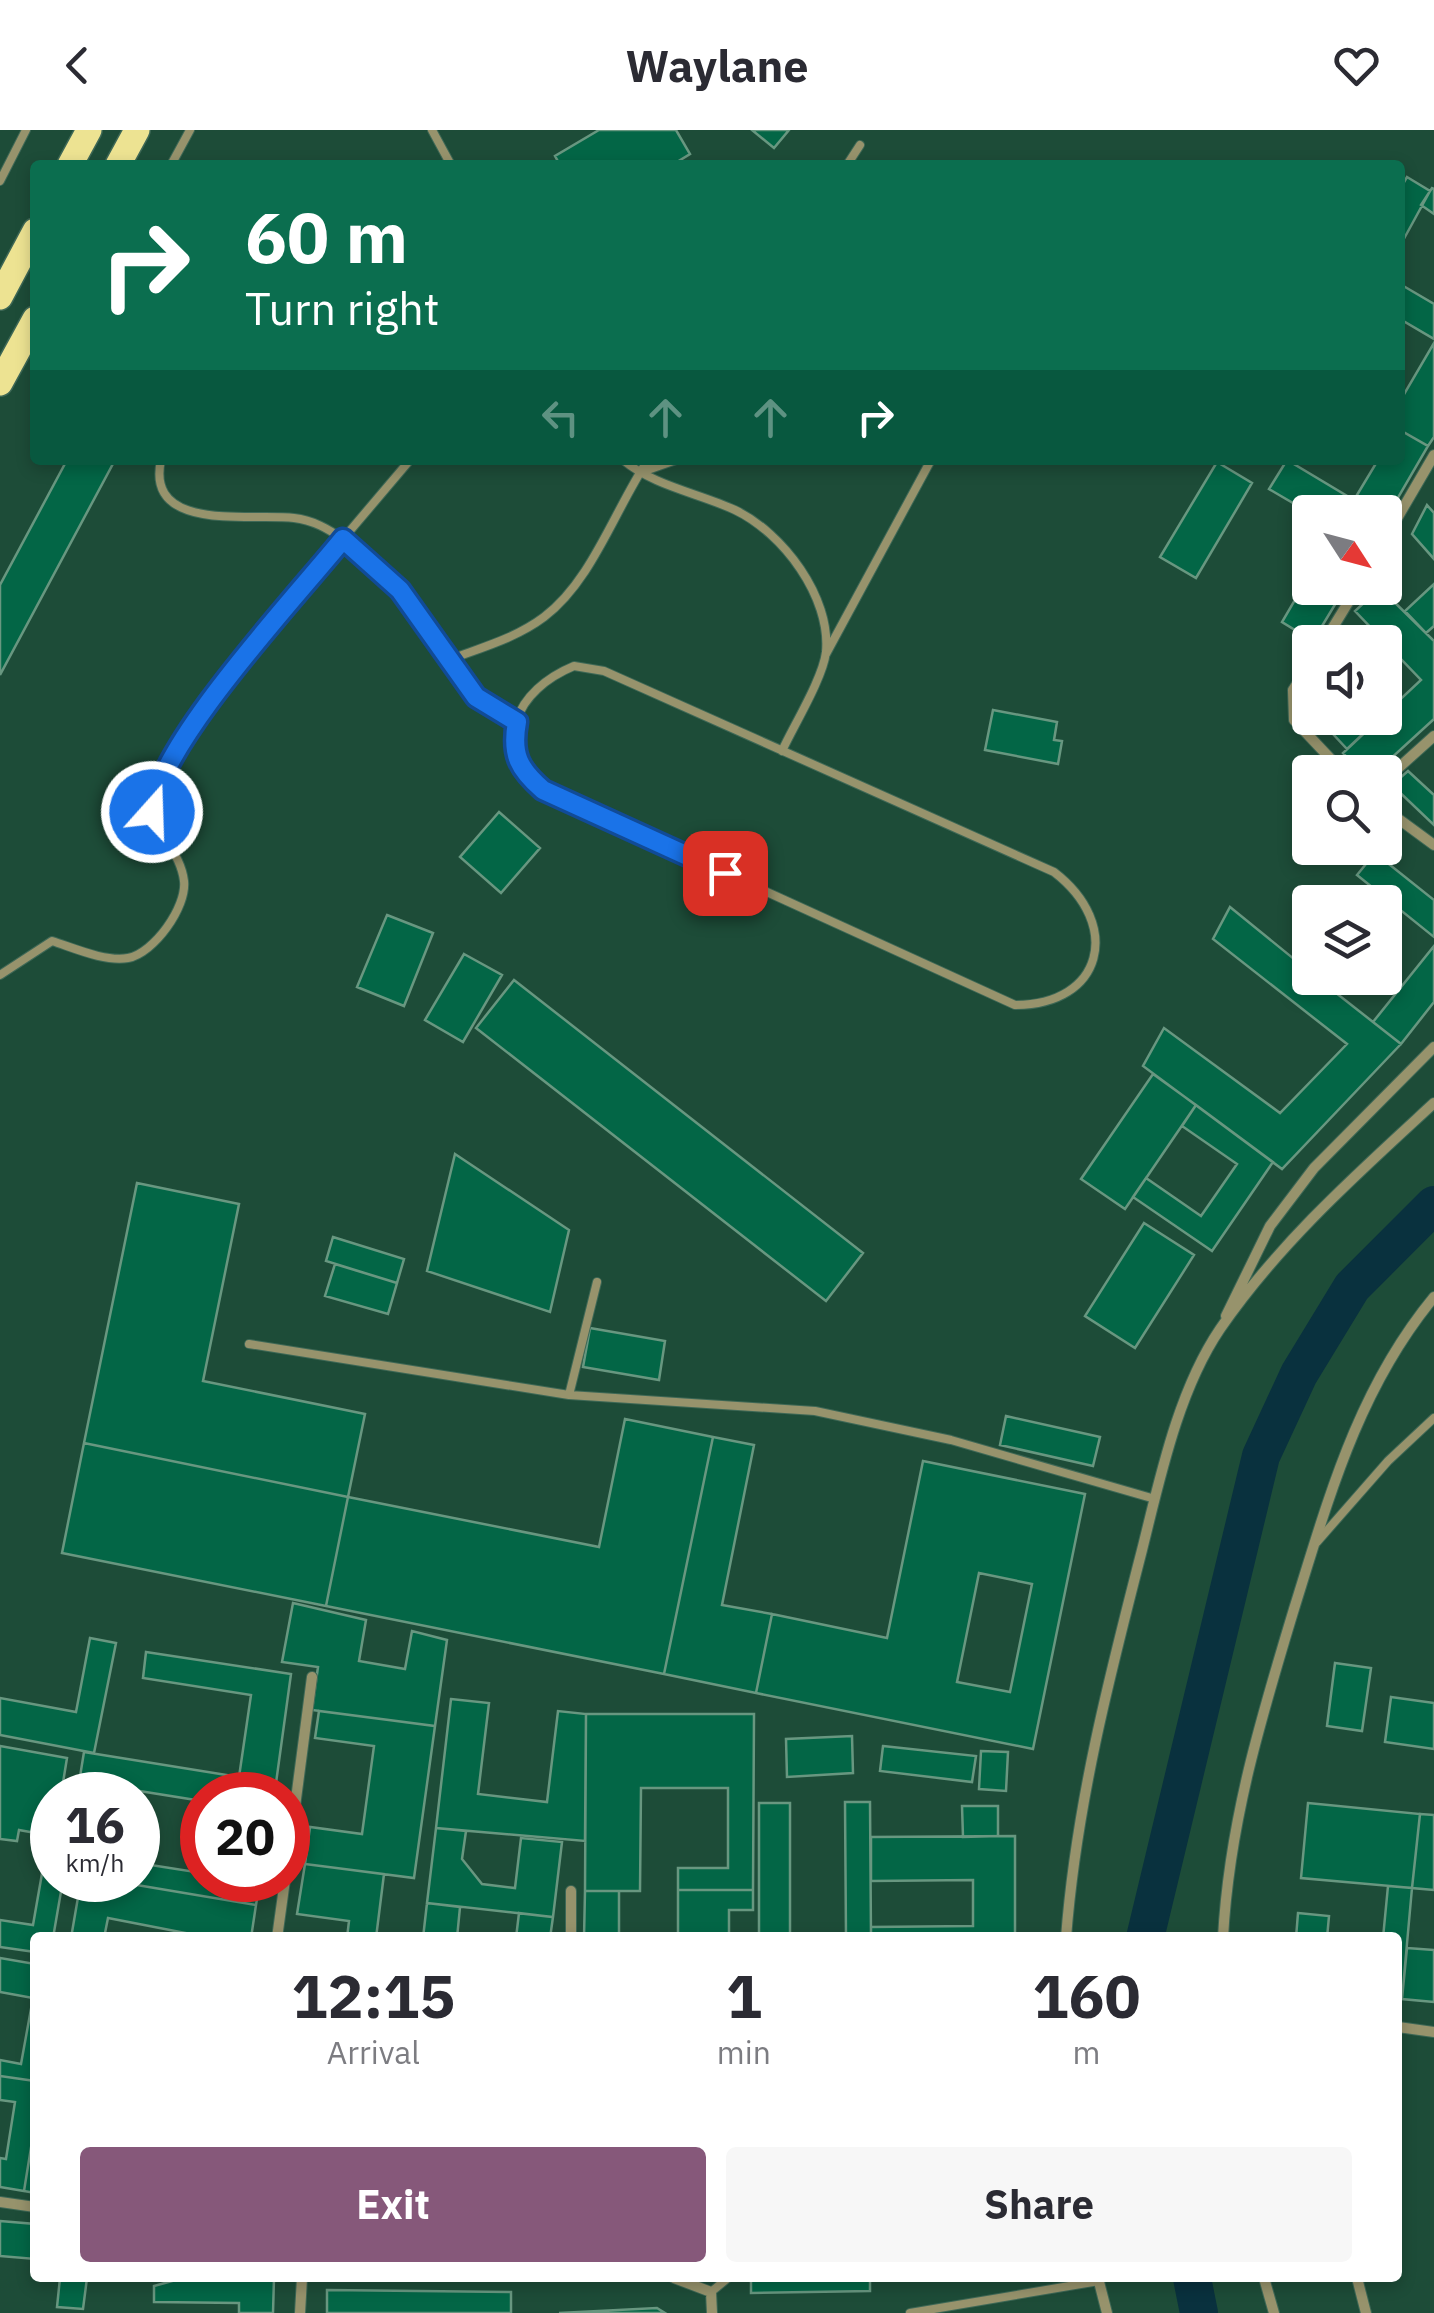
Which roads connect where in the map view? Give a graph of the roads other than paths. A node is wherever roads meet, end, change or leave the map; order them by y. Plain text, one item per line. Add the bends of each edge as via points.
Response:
1 (26, 130) edge
2 (89, 130) edge
3 (137, 130) edge
4 (190, 130) edge
5 (432, 130) edge
6 (860, 145) dead end
7 (73, 160) edge
8 (121, 160) edge
9 (174, 160) edge
10 (448, 160) edge
11 (850, 160) edge
12 (0, 181) edge
13 (30, 240) edge
14 (0, 297) edge
15 (30, 327) edge
16 (0, 383) edge
17 (1434, 454) edge
18 (161, 465) edge
19 (406, 465) edge
20 (629, 465) edge
21 (645, 465) edge
22 (662, 465) edge
23 (928, 465) edge
24 (639, 473) junction
25 (1402, 510) edge
26 (343, 539) junction
27 (826, 654) junction
28 (451, 659) junction
29 (517, 722) junction
30 (1308, 735) edge
31 (1434, 736) edge
32 (782, 751) junction
33 (1327, 755) edge
34 (1402, 765) edge
35 (1402, 821) edge
36 (1434, 845) edge
37 (0, 975) edge
38 (1434, 1047) edge
39 (1434, 1103) edge
40 (597, 1282) dead end
41 (1434, 1297) edge
42 (1219, 1330) junction
43 (249, 1344) dead end
44 (569, 1395) junction
45 (1434, 1418) edge
46 (1155, 1499) junction
47 (1314, 1546) junction
48 (312, 1677) dead end
49 (300, 1772) edge
50 (571, 1891) dead end
51 (282, 1902) edge
52 (278, 1932) edge
53 (571, 1932) edge
54 (1067, 1932) edge
55 (1224, 1932) edge
56 (1402, 2028) edge
57 (1434, 2032) edge
58 (0, 2202) edge
59 (30, 2206) edge
60 (302, 2282) edge
61 (685, 2282) edge
62 (723, 2282) edge
63 (1082, 2282) edge
64 (1100, 2282) edge
65 (1265, 2282) edge
66 (1359, 2282) edge
67 (711, 2292) junction
68 (300, 2313) edge
69 (712, 2313) edge
70 (910, 2313) edge
71 (1107, 2313) edge
72 (1274, 2313) edge
73 (1366, 2313) edge

1 - 12 lane
2 - 7 main road
3 - 8 main road
4 - 9 lane
5 - 10 lane
6 - 11 lane
13 - 14 main road
15 - 16 main road
17 - 25 street
18 - 26 lane via 165,494 189,513 298,518
19 - 26 lane
20 - 24 lane
21 - 24 lane
22 - 24 lane
23 - 27 lane
24 - 27 lane via 738,512 778,540 822,612
24 - 28 lane via 581,573 547,615 512,637
26 - 28 lane via 400,590
26 - 37 lane via 166,769 152,812 185,885 165,930 126,958 52,941
27 - 32 lane
28 - 29 lane via 476,697
29 - 32 lane via 538,686 574,666 604,671
29 - 32 lane via 512,747 521,771 543,790 1015,1005 1043,1005 1068,993 1088,969 1098,942 1094,916 1078,890 1054,872
30 - 33 street
31 - 34 street
35 - 36 street
38 - 42 street via 1314,1168 1270,1226
39 - 42 street via 1326,1203
40 - 44 lane
41 - 47 street via 1406,1330 1347,1441
42 - 46 street via 1189,1393
43 - 44 lane
44 - 46 lane via 814,1411 951,1440
45 - 47 lane
46 - 54 street via 1098,1722
47 - 55 street via 1250,1754
48 - 49 street
50 - 53 street
51 - 52 street
56 - 57 street
58 - 59 street
60 - 68 street
61 - 67 street
62 - 67 lane
63 - 70 lane
64 - 71 street
65 - 72 street
66 - 73 street
67 - 69 street

